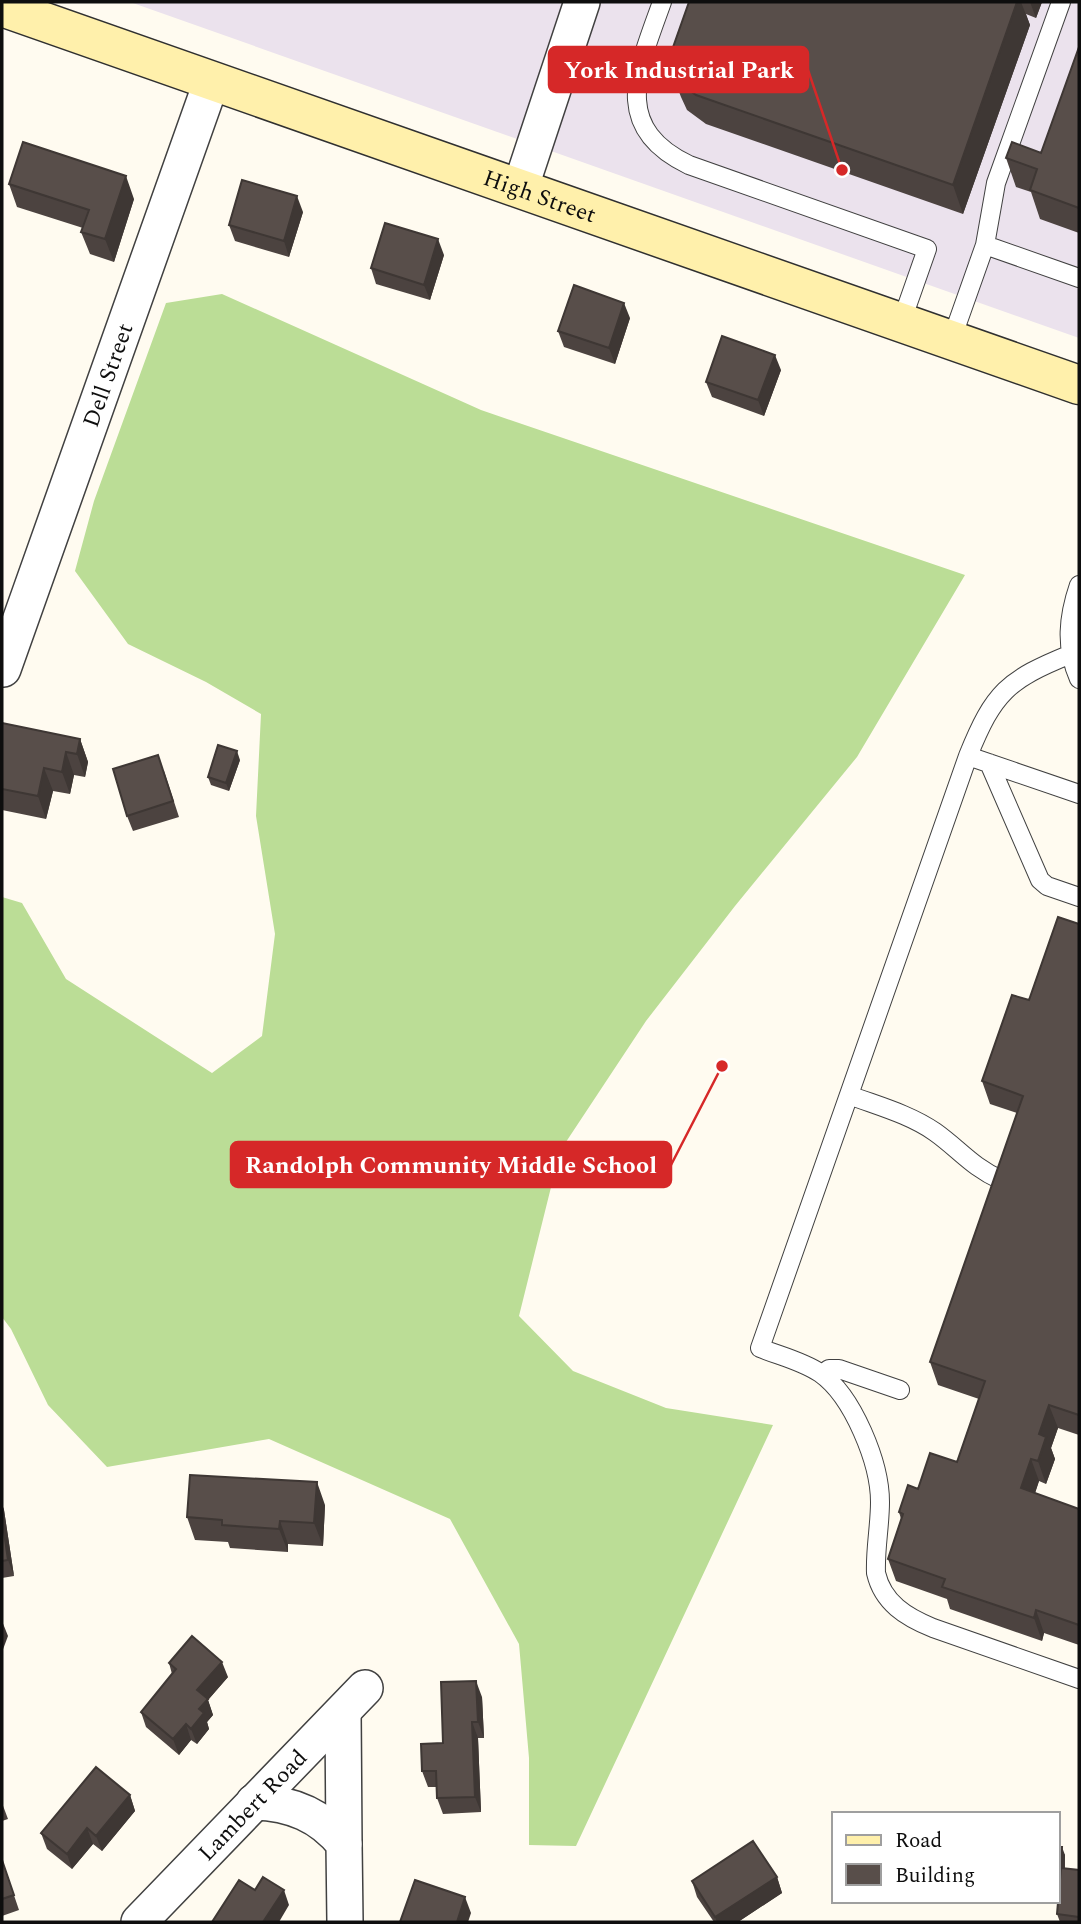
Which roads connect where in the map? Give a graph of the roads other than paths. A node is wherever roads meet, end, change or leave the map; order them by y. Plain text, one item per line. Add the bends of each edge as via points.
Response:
1 (582, 2) edge
2 (662, 2) edge
3 (1061, 2) edge
4 (2, 7) edge
5 (212, 80) junction
6 (520, 189) junction
7 (985, 245) junction
8 (1079, 278) edge
9 (901, 323) junction
10 (951, 341) junction
11 (1079, 385) edge
12 (1079, 585) edge
13 (1071, 654) junction
14 (4, 669) dead end
15 (1079, 679) edge
16 (968, 756) junction
17 (989, 763) junction
18 (1079, 794) edge
19 (1079, 897) edge
20 (849, 1095) junction
21 (1001, 1180) edge
22 (822, 1374) junction
23 (900, 1390) dead end
24 (1079, 1679) edge
25 (254, 1802) junction
26 (344, 1844) junction
27 (139, 1922) edge
28 (345, 1922) edge

1 - 6 street
2 - 9 lane via 636,82 636,107 651,139 689,165 927,249
3 - 7 lane via 996,183
4 - 5 main road, High Street
5 - 6 main road, High Street
5 - 14 street, Dell Street
6 - 9 main road, High Street
7 - 8 lane
7 - 10 lane
9 - 10 main road, High Street
10 - 11 main road, High Street
12 - 13 lane via 1069,625
13 - 15 lane
13 - 16 lane via 1008,686 990,710
16 - 17 lane
16 - 20 lane
17 - 18 lane
17 - 19 lane via 1040,880
20 - 21 lane via 920,1123 971,1164
20 - 22 lane via 760,1349
22 - 23 lane via 829,1369 844,1370
22 - 24 lane via 840,1394 871,1453 880,1504 876,1573 885,1596 904,1614 933,1628
25 - 26 street via 311,1814
25 - 26 street, Lambert Road via 354,1700
25 - 27 street, Lambert Road
26 - 28 street

